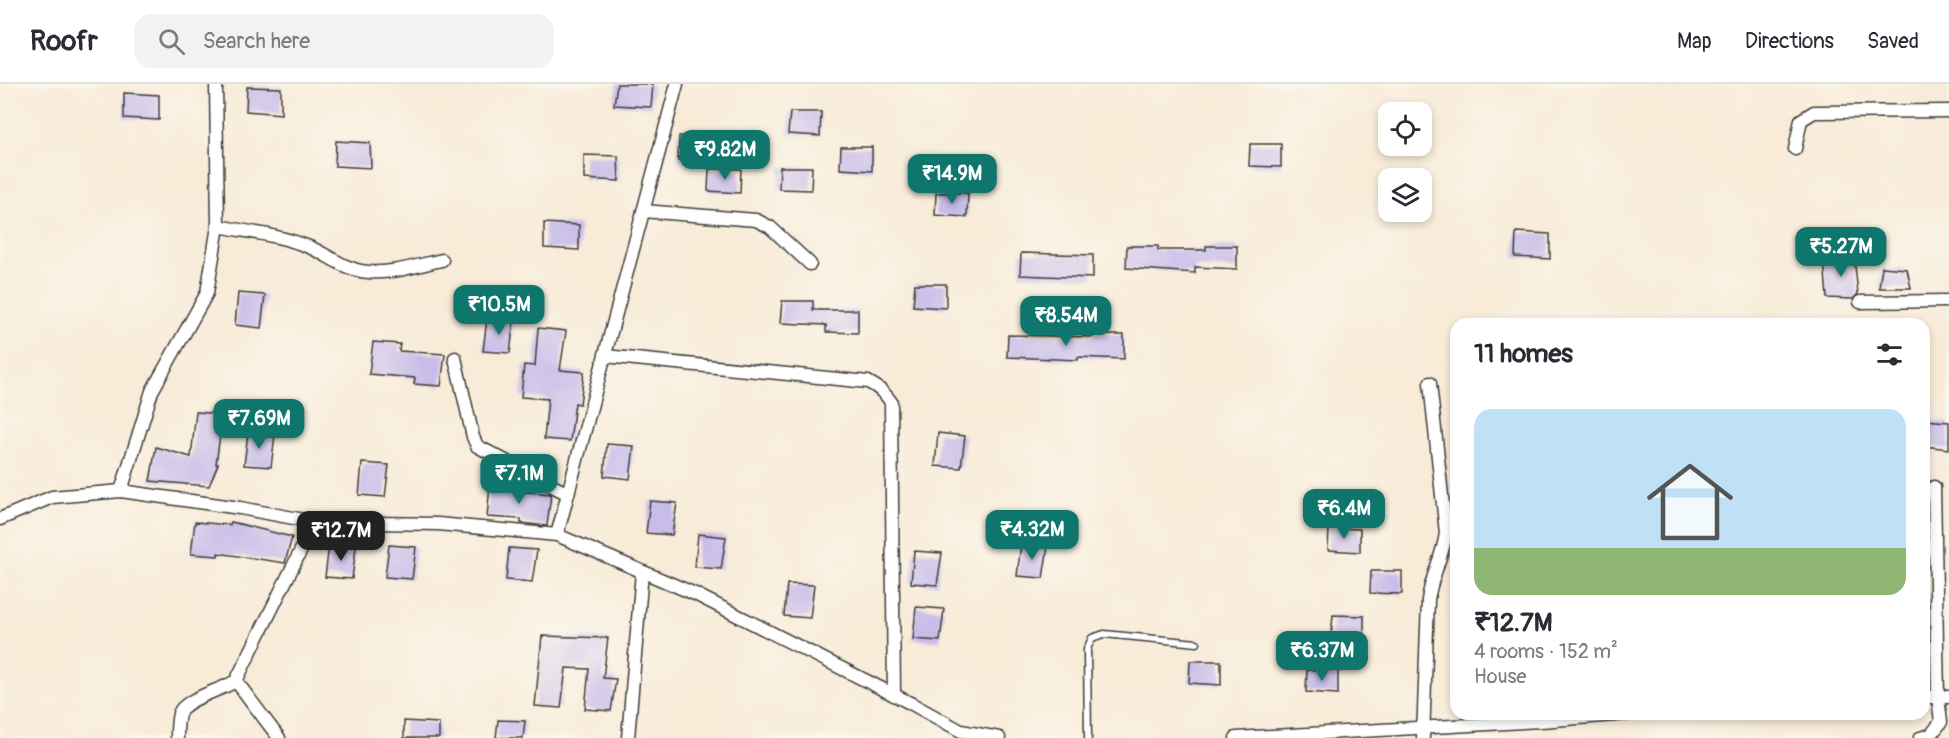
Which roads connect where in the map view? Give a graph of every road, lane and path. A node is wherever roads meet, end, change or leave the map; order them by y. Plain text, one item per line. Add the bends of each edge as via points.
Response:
1 (216, 84) edge
2 (677, 84) edge
3 (1949, 111) edge
4 (1796, 149) dead end
5 (643, 211) junction
6 (218, 226) junction
7 (442, 260) dead end
8 (810, 264) dead end
9 (1949, 301) edge
10 (1860, 302) dead end
11 (605, 356) junction
12 (455, 358) dead end
13 (1430, 383) dead end
14 (1934, 487) dead end
15 (121, 491) junction
16 (568, 494) junction
17 (0, 519) edge
18 (315, 522) junction
19 (557, 536) junction
20 (642, 572) junction
21 (1197, 643) dead end
22 (236, 681) junction
23 (894, 695) junction
24 (1943, 698) edge
25 (1563, 720) edge
26 (1423, 733) edge
27 (177, 738) edge
28 (279, 738) edge
29 (628, 738) edge
30 (999, 738) edge
31 (1088, 738) edge
32 (1236, 738) edge
33 (1920, 738) edge

1 - 6 street
2 - 5 street
3 - 4 street via 1814,112 1801,120
5 - 8 street via 756,220 770,227
5 - 11 street
6 - 7 street via 292,241 353,270 388,272
6 - 15 street via 207,293 152,391
9 - 10 street
11 - 16 street
11 - 23 street via 868,382 886,394 891,402
12 - 16 street via 477,446
13 - 26 street via 1446,533 1429,591
14 - 24 street
15 - 17 street via 52,497
15 - 18 street
16 - 19 street
18 - 19 street via 438,524
18 - 22 street
19 - 20 street
20 - 23 street via 695,594
20 - 29 street
21 - 31 lane via 1104,634 1092,638 1087,649
22 - 27 street via 184,705 179,712
22 - 28 street
23 - 30 street via 961,731
24 - 33 street via 1941,722 1931,735
25 - 26 street
26 - 32 street

